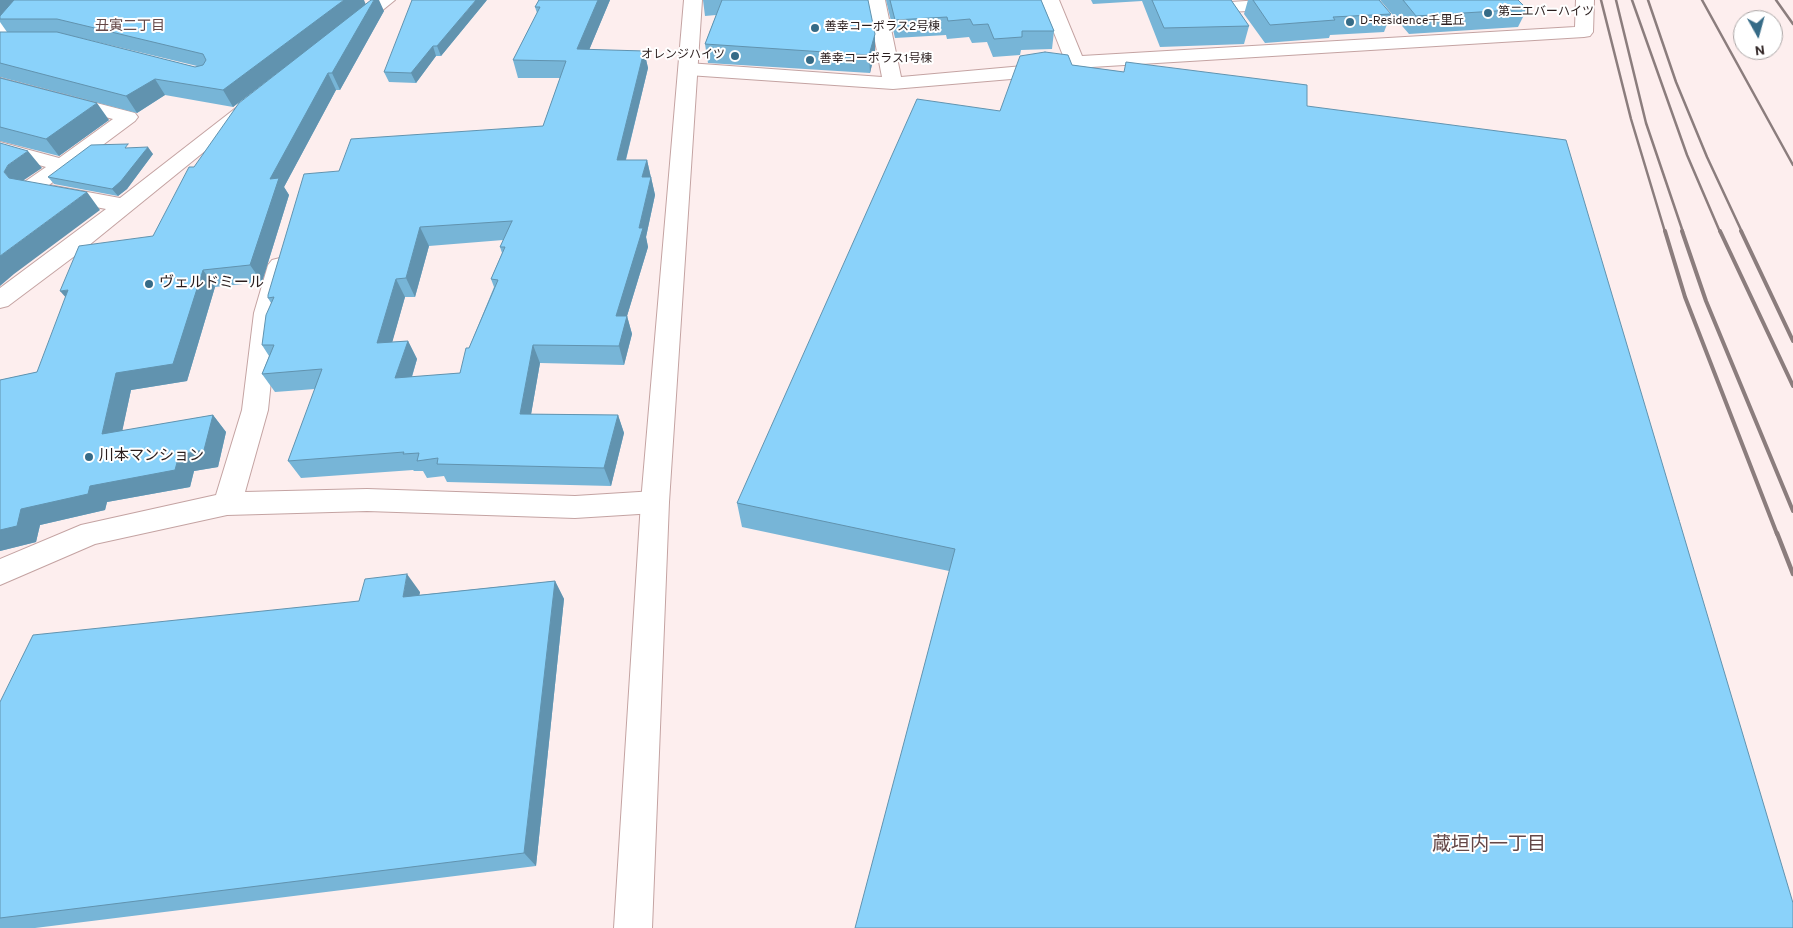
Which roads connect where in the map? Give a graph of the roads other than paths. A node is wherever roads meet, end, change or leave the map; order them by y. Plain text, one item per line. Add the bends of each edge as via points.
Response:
1 (28, 0) edge
2 (386, 0) edge
3 (693, 0) edge
4 (876, 0) edge
5 (1050, 0) edge
6 (1585, 0) edge
7 (1282, 4) edge
8 (1240, 23) edge
9 (1393, 29) dead end
10 (3, 39) edge
11 (336, 39) edge
12 (1405, 43) junction
13 (1075, 62) junction
14 (688, 69) junction
15 (893, 83) junction
16 (0, 84) edge
17 (266, 94) edge
18 (0, 148) edge
19 (62, 165) junction
20 (125, 206) junction
21 (288, 240) edge
22 (0, 300) edge
23 (655, 502) junction
24 (227, 504) junction
25 (0, 572) edge
26 (633, 928) edge

1 - 10 street
2 - 11 street
3 - 14 street
4 - 15 street
5 - 13 street
6 - 12 street via 1584,32
7 - 8 street
8 - 12 street
8 - 13 street
9 - 12 street
13 - 15 street via 1023,72
14 - 15 street
14 - 23 street
16 - 19 street via 128,117
17 - 20 street
18 - 19 street
19 - 20 street via 31,188
20 - 22 street
21 - 24 street via 266,314 256,410
23 - 24 street via 574,507 367,500
23 - 26 street
24 - 25 street via 91,533

